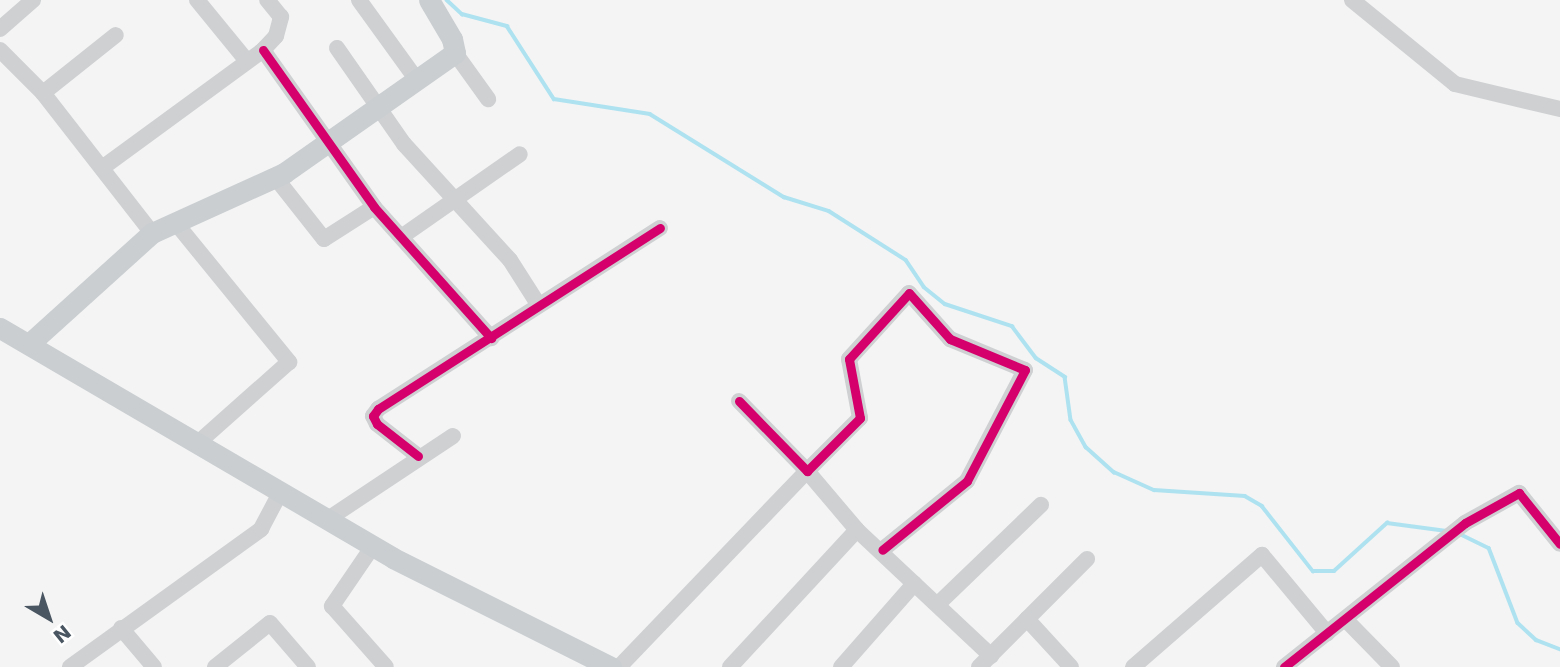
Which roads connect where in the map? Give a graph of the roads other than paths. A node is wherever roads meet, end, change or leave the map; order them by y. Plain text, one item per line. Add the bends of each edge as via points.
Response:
1 (33, 0) edge
2 (197, 0) edge
3 (267, 0) edge
4 (359, 0) edge
5 (429, 0) edge
6 (1352, 0) edge
7 (0, 29) edge
8 (116, 35) dead end
9 (338, 48) dead end
10 (0, 50) edge
11 (263, 50) junction
12 (455, 53) junction
13 (247, 61) junction
14 (417, 80) junction
15 (43, 93) junction
16 (488, 99) dead end
17 (380, 105) junction
18 (1560, 109) edge
19 (330, 140) junction
20 (520, 154) dead end
21 (102, 168) junction
22 (275, 177) junction
23 (455, 198) junction
24 (374, 207) junction
25 (175, 222) junction
26 (660, 228) dead end
27 (152, 233) junction
28 (404, 235) junction
29 (538, 304) junction
30 (0, 328) edge
31 (491, 338) junction
32 (29, 344) junction
33 (739, 401) dead end
34 (453, 436) dead end
35 (199, 442) junction
36 (418, 456) junction
37 (807, 471) junction
38 (281, 491) junction
39 (1041, 505) dead end
40 (328, 519) junction
41 (857, 530) junction
42 (1560, 544) edge
43 (373, 546) junction
44 (882, 550) junction
45 (1087, 559) dead end
46 (914, 584) junction
47 (938, 604) junction
48 (1027, 619) junction
49 (1345, 619) junction
50 (121, 628) junction
51 (1326, 633) junction
52 (985, 662) edge
53 (596, 664) edge
54 (1383, 664) edge
55 (221, 665) edge
56 (70, 667) edge
57 (154, 667) edge
58 (308, 667) edge
59 (386, 667) edge
60 (619, 667) edge
61 (730, 667) edge
62 (841, 667) edge
63 (1071, 667) edge
64 (1133, 667) edge
65 (1284, 667) edge

1 - 7 street
2 - 13 street
3 - 11 street via 281,17 276,36
4 - 14 street
5 - 12 main road
6 - 18 street via 1455,84
8 - 15 street
9 - 17 street
10 - 15 street
11 - 13 street
11 - 19 street
12 - 14 main road
12 - 16 street
13 - 21 street
14 - 17 main road
15 - 21 street
17 - 19 main road
17 - 23 street via 404,144
19 - 22 main road
19 - 24 street
20 - 23 street
21 - 27 street
22 - 24 street via 324,239
22 - 25 main road
23 - 28 street
23 - 29 street via 510,260
24 - 28 street
25 - 27 main road
25 - 35 street via 289,362
26 - 29 street
27 - 32 main road
28 - 31 street
29 - 31 street
30 - 32 main road
31 - 36 street via 373,416
32 - 35 main road
33 - 37 street
34 - 36 street
35 - 38 main road
36 - 40 street
37 - 41 street
37 - 44 street via 860,418 849,359 909,293 950,339 1025,370 967,481
37 - 60 street
38 - 40 main road
38 - 50 street via 261,529
39 - 47 street
40 - 43 main road
41 - 44 street
41 - 61 street
42 - 49 street via 1519,493 1465,523
43 - 53 main road
43 - 59 street via 332,606
44 - 46 street
45 - 48 street
46 - 47 street
46 - 62 street
47 - 52 street
48 - 52 street
48 - 63 street
49 - 51 street
49 - 54 street
50 - 56 street
50 - 57 street
51 - 64 street via 1262,555
51 - 65 street
55 - 58 street via 270,624

